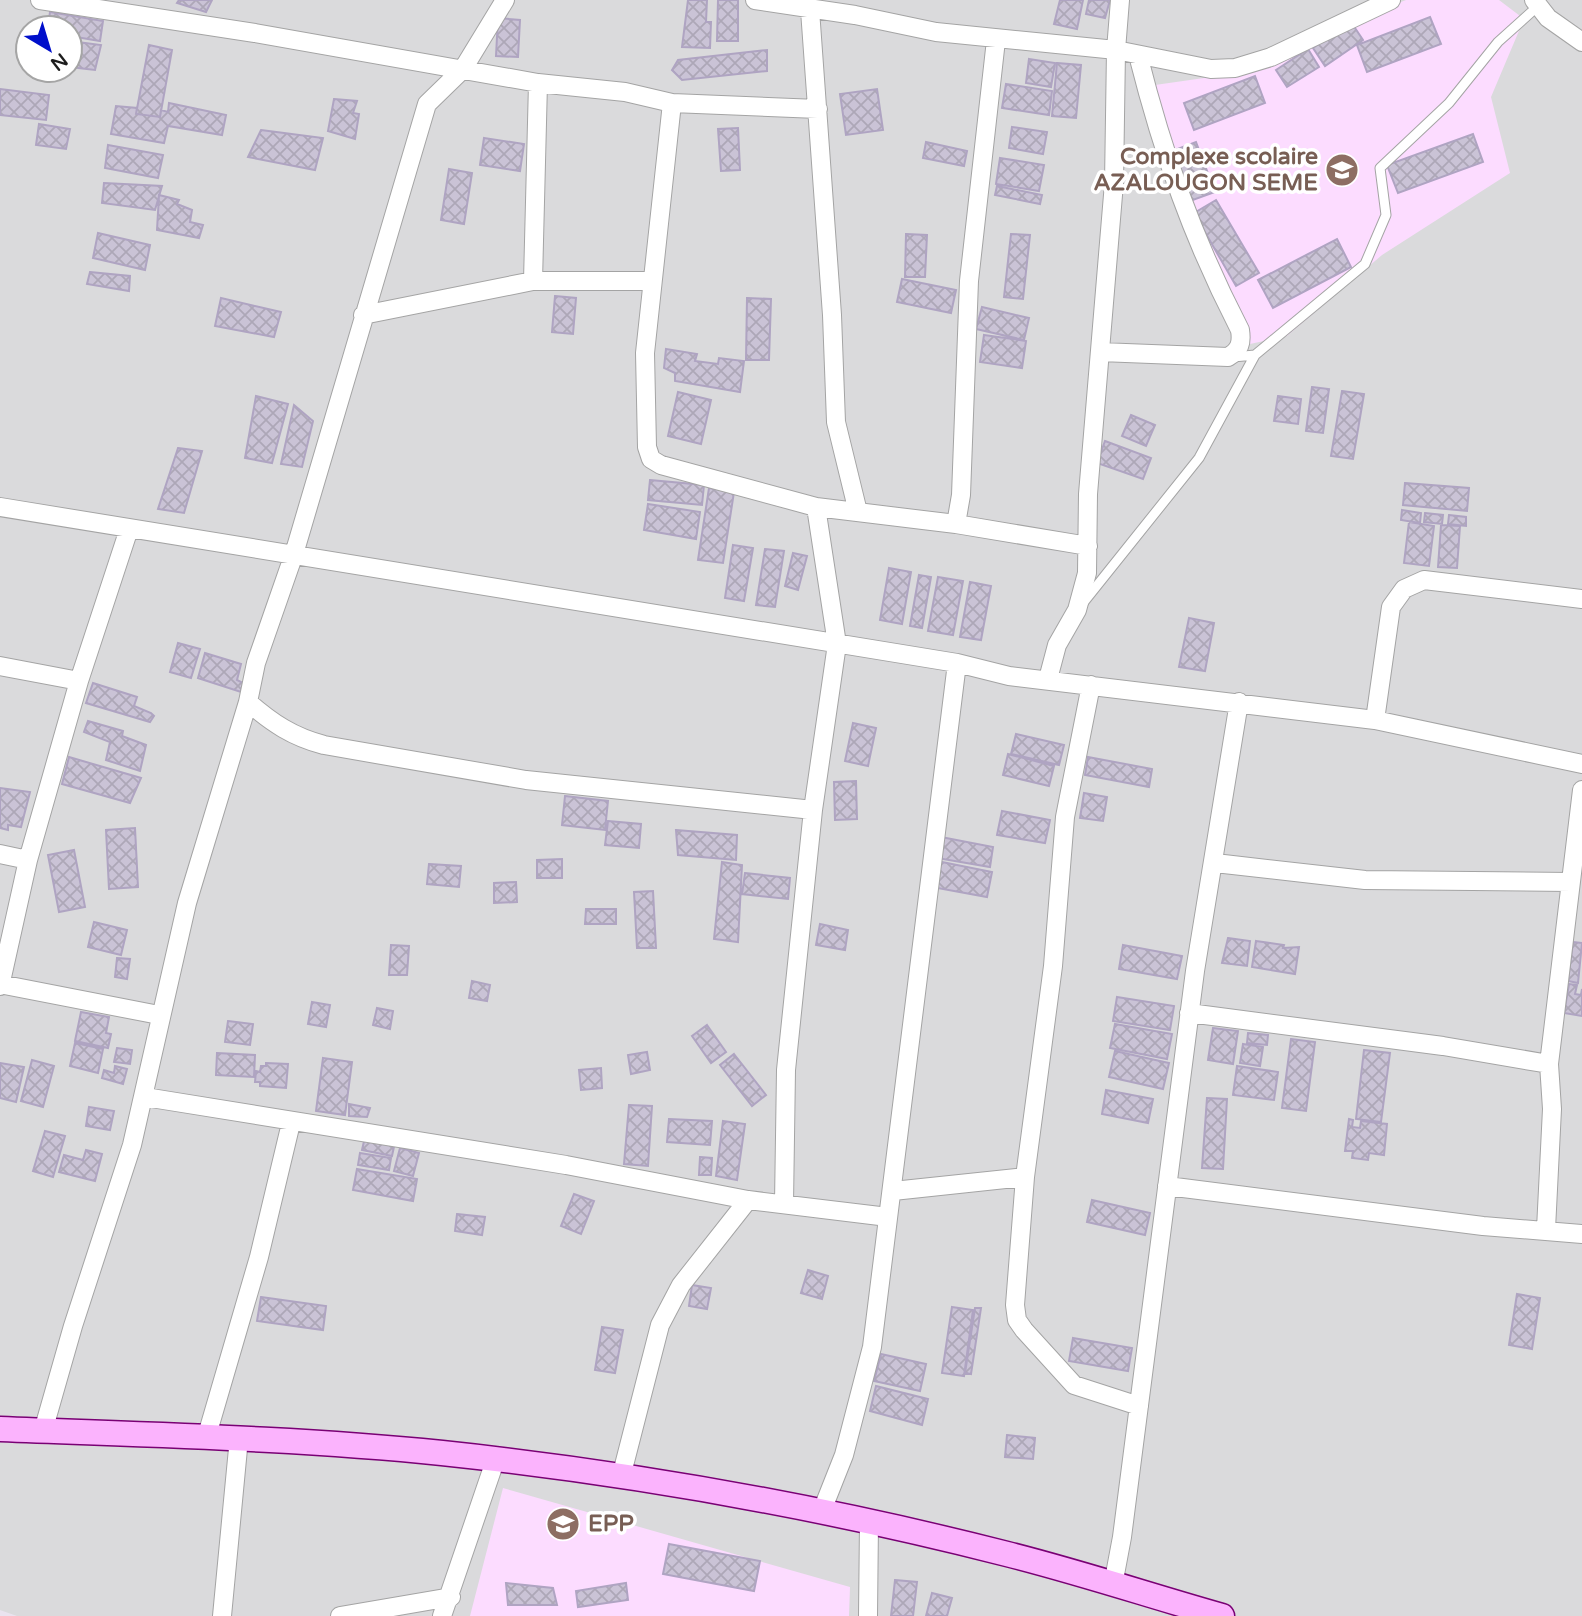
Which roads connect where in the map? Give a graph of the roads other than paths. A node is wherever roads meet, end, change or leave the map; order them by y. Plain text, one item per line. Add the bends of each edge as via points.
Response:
1 (40, 0) edge
2 (505, 0) edge
3 (755, 0) edge
4 (1120, 0) edge
5 (1391, 0) edge
6 (1536, 3) edge
7 (810, 10) junction
8 (996, 40) junction
9 (1582, 42) edge
10 (1115, 50) junction
11 (1138, 55) junction
12 (463, 69) junction
13 (538, 83) junction
14 (672, 103) junction
15 (818, 109) junction
16 (533, 281) junction
17 (651, 281) junction
18 (363, 315) junction
19 (1100, 352) junction
20 (1255, 355) junction
21 (1228, 357) junction
22 (0, 507) edge
23 (816, 507) junction
24 (858, 512) junction
25 (956, 524) junction
26 (129, 529) junction
27 (1088, 547) junction
28 (294, 554) junction
29 (1582, 599) edge
30 (1077, 610) junction
31 (837, 644) junction
32 (957, 663) junction
33 (0, 667) edge
34 (1048, 680) junction
35 (79, 681) junction
36 (1091, 685) junction
37 (248, 702) junction
38 (1240, 702) junction
39 (1375, 720) junction
40 (1582, 764) edge
41 (1582, 790) edge
42 (813, 810) junction
43 (0, 854) edge
44 (28, 860) junction
45 (1215, 863) junction
46 (1571, 882) junction
47 (0, 985) edge
48 (1189, 1013) junction
49 (159, 1015) junction
50 (1549, 1065) junction
51 (145, 1097) junction
52 (291, 1123) junction
53 (1025, 1177) junction
54 (1167, 1186) junction
55 (893, 1191) junction
56 (747, 1200) junction
57 (784, 1203) junction
58 (888, 1217) junction
59 (1546, 1229) junction
60 (1582, 1234) edge
61 (1139, 1406) junction
62 (0, 1429) edge
63 (43, 1431) junction
64 (207, 1435) junction
65 (239, 1437) junction
66 (495, 1461) junction
67 (621, 1477) junction
68 (821, 1513) junction
69 (869, 1522) junction
70 (1113, 1585) junction
71 (450, 1597) junction
72 (222, 1616) edge
73 (340, 1616) edge
74 (442, 1616) edge
75 (869, 1616) edge
76 (1223, 1616) edge

1 - 12 street
2 - 12 street
3 - 7 street
4 - 10 street
5 - 11 street via 1235,68 1211,69
6 - 9 street
6 - 20 lane via 1449,103 1380,168 1386,215 1365,264
7 - 8 street
7 - 15 street
8 - 10 street
8 - 25 street via 969,281
10 - 11 street
10 - 19 street via 1114,183
11 - 21 street via 1158,134 1205,262 1240,330 1239,347
12 - 13 street
12 - 18 street via 428,104
13 - 14 street via 625,92
13 - 16 street
14 - 15 street
14 - 17 street
15 - 24 street via 836,422
16 - 17 street
16 - 18 street
17 - 23 street via 645,353 651,460
18 - 28 street
19 - 21 street
19 - 27 street
20 - 21 lane
20 - 30 lane via 1199,458
22 - 26 street
23 - 24 street
23 - 31 street
24 - 25 street
25 - 27 street
26 - 28 street
26 - 35 street
27 - 30 street
28 - 31 street
28 - 37 street via 256,663
29 - 39 street via 1424,580 1404,589 1391,607
30 - 34 street via 1057,645
31 - 32 street
31 - 42 street
32 - 34 street
32 - 55 street
33 - 35 street
34 - 36 street
35 - 44 street
36 - 38 street
36 - 53 street via 1065,817 1053,966
37 - 42 street via 276,725 324,745 526,780
37 - 49 street via 187,903
38 - 39 street
38 - 45 street
39 - 40 street
41 - 46 street
42 - 57 street via 786,1070
43 - 44 street
44 - 47 street
45 - 46 street via 1366,880
45 - 48 street
46 - 50 street
47 - 49 street
48 - 50 street
48 - 54 street
49 - 51 street
50 - 59 street via 1552,1110
51 - 52 street
51 - 63 street
52 - 56 street via 566,1165
52 - 64 street via 259,1257
53 - 55 street
53 - 61 street via 1015,1277 1017,1320 1074,1385
54 - 59 street via 1483,1226
54 - 61 street
55 - 58 street
56 - 57 street
56 - 67 street via 681,1285 660,1325
57 - 58 street
58 - 68 street via 862,1396
59 - 60 street
61 - 70 street
62 - 63 main road
63 - 64 main road
64 - 65 main road
65 - 66 main road
65 - 72 street
66 - 67 main road
66 - 71 street
67 - 68 main road
68 - 69 main road
69 - 70 main road via 1008,1554
69 - 75 street
70 - 76 main road
71 - 73 street
71 - 74 street

